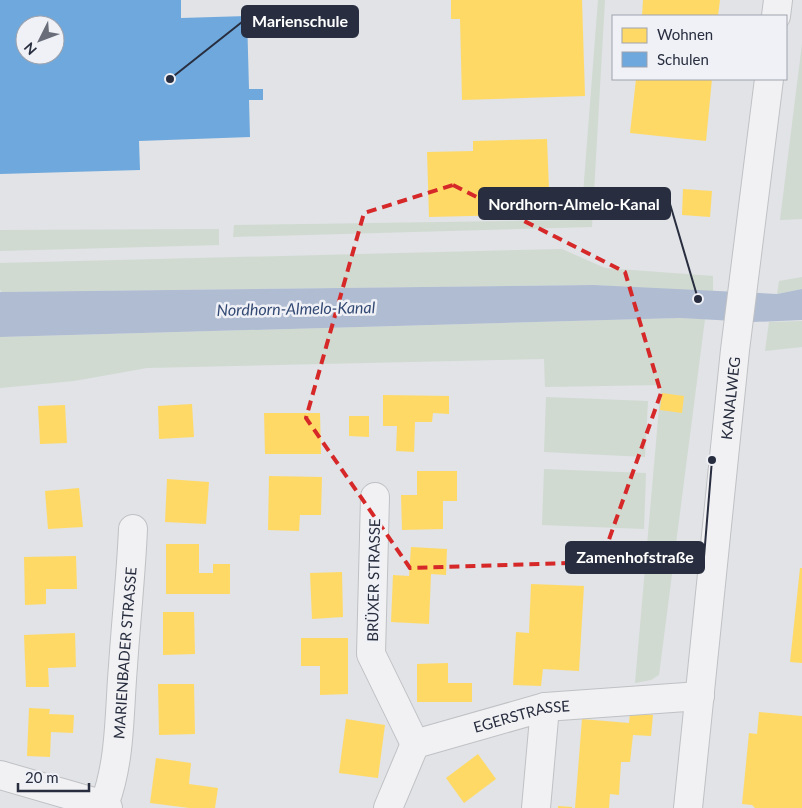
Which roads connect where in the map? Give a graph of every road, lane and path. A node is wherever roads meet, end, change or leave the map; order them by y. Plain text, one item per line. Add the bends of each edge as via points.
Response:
1 (778, 0) edge
2 (776, 15) edge
3 (769, 80) edge
4 (375, 497) dead end
5 (133, 529) dead end
6 (700, 696) junction
7 (544, 707) junction
8 (415, 744) junction
9 (0, 775) edge
10 (106, 806) edge
11 (388, 808) edge
12 (536, 808) edge
13 (688, 808) edge

1 - 2 street
3 - 6 street, KANALWEG via 735,350
4 - 8 street, BRÜXER STRASSE via 371,654
5 - 10 street, MARIENBADER STRASSE via 118,738
6 - 7 street, EGERSTRASSE
6 - 13 street, KANALWEG
7 - 8 street, EGERSTRASSE
7 - 12 street
8 - 11 street
9 - 10 street

